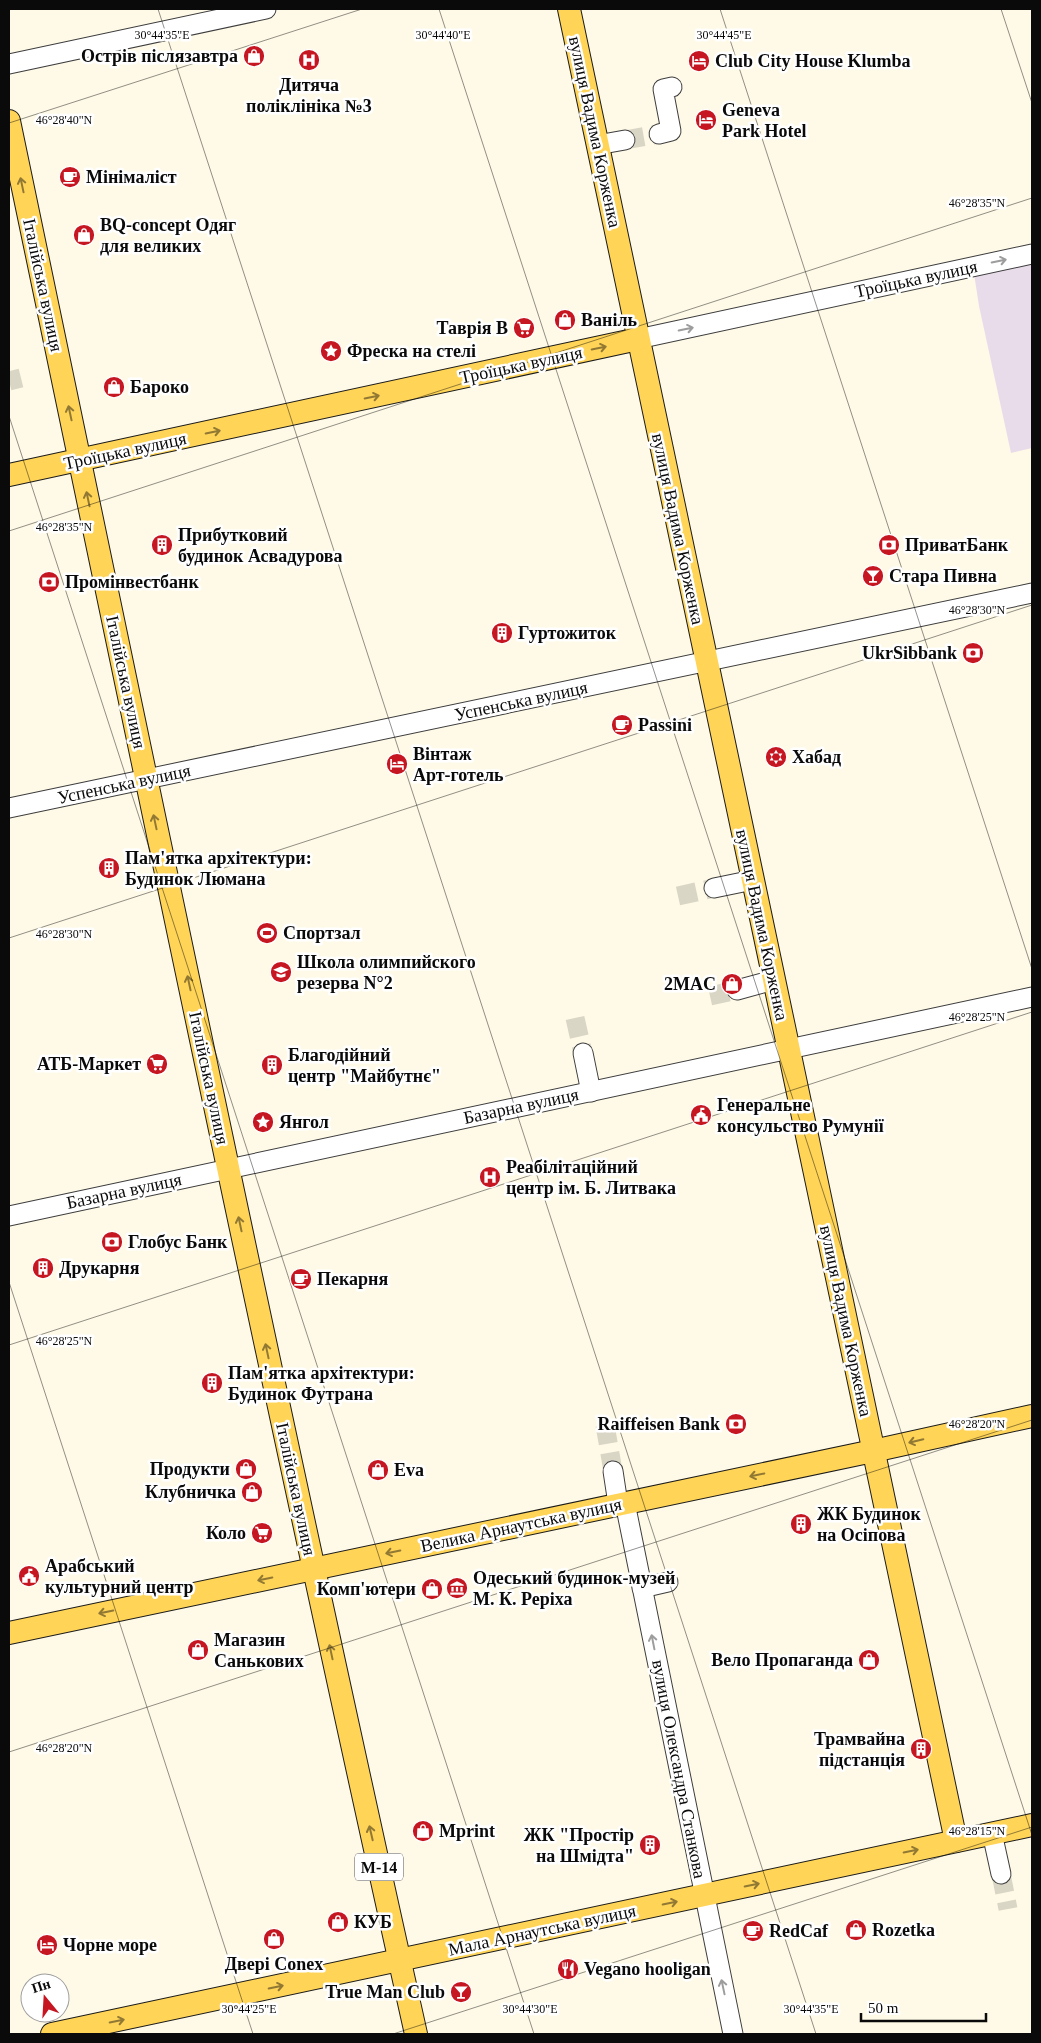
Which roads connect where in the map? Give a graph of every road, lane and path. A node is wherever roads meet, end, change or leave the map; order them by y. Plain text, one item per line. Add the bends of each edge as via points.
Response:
1 (266, 9) edge
2 (569, 9) edge
3 (9, 64) edge
4 (672, 87) dead end
5 (9, 121) edge
6 (658, 134) tunnel mouth
7 (625, 140) tunnel mouth
8 (598, 146) junction
9 (1032, 254) edge
10 (638, 340) junction
11 (80, 460) junction
12 (9, 475) edge
13 (1032, 593) edge
14 (706, 662) junction
15 (146, 779) junction
16 (9, 808) edge
17 (752, 880) junction
18 (714, 888) tunnel mouth
19 (774, 980) junction
20 (737, 990) tunnel mouth
21 (1032, 997) edge
22 (788, 1050) junction
23 (583, 1053) tunnel mouth
24 (591, 1092) junction
25 (229, 1168) junction
26 (9, 1216) edge
27 (1032, 1416) edge
28 (873, 1451) junction
29 (613, 1471) tunnel mouth
30 (621, 1504) junction
31 (313, 1570) junction
32 (668, 1582) dead end
33 (642, 1588) junction
34 (9, 1633) edge
35 (1032, 1825) edge
36 (992, 1833) junction
37 (956, 1841) junction
38 (1001, 1874) tunnel mouth
39 (704, 1896) junction
40 (400, 1961) junction
41 (52, 2034) edge
42 (416, 2034) edge
43 (733, 2034) edge

1 - 3 street
2 - 8 main road, вулиця Вадима Корженка
4 - 6 street via 662,89 671,131
11 -> 5 main road, Італійська вулиця / М-14
7 - 8 street
8 - 10 main road, вулиця Вадима Корженка
10 -> 9 street, Троїцька вулиця
11 -> 10 main road, Троїцька вулиця
10 - 14 main road, вулиця Вадима Корженка
11 - 12 main road, Троїцька вулиця
15 -> 11 main road, Італійська вулиця / М-14
13 - 14 street, Успенська вулиця
14 - 15 street, Успенська вулиця
14 - 17 main road, вулиця Вадима Корженка
15 - 16 street, Успенська вулиця
25 -> 15 main road, Італійська вулиця / М-14
17 - 18 street
17 - 19 main road, вулиця Вадима Корженка
19 - 20 street
19 - 22 main road, вулиця Вадима Корженка
21 - 22 street, Базарна вулиця
22 - 24 street, Базарна вулиця
22 - 28 main road, вулиця Вадима Корженка
23 - 24 street
24 - 25 street, Базарна вулиця
25 - 26 street, Базарна вулиця
31 -> 25 main road, Італійська вулиця / М-14
27 -> 28 main road, Велика Арнаутська вулиця
28 -> 30 main road, Велика Арнаутська вулиця
28 - 37 main road, вулиця Вадима Корженка
29 - 30 street, вулиця Олександра Станкова
30 -> 31 main road, Велика Арнаутська вулиця
30 - 33 street, вулиця Олександра Станкова
31 -> 34 main road, Велика Арнаутська вулиця
40 -> 31 main road, Італійська вулиця / М-14
32 - 33 street
39 -> 33 street, вулиця Олександра Станкова
35 - 36 main road, Мала Арнаутська вулиця
36 - 37 main road, Мала Арнаутська вулиця
36 - 38 street
39 -> 37 main road, Мала Арнаутська вулиця
40 -> 39 main road, Мала Арнаутська вулиця
43 -> 39 street, вулиця Олександра Станкова
41 -> 40 main road, Мала Арнаутська вулиця
40 - 42 main road, Італійська вулиця / М-14

